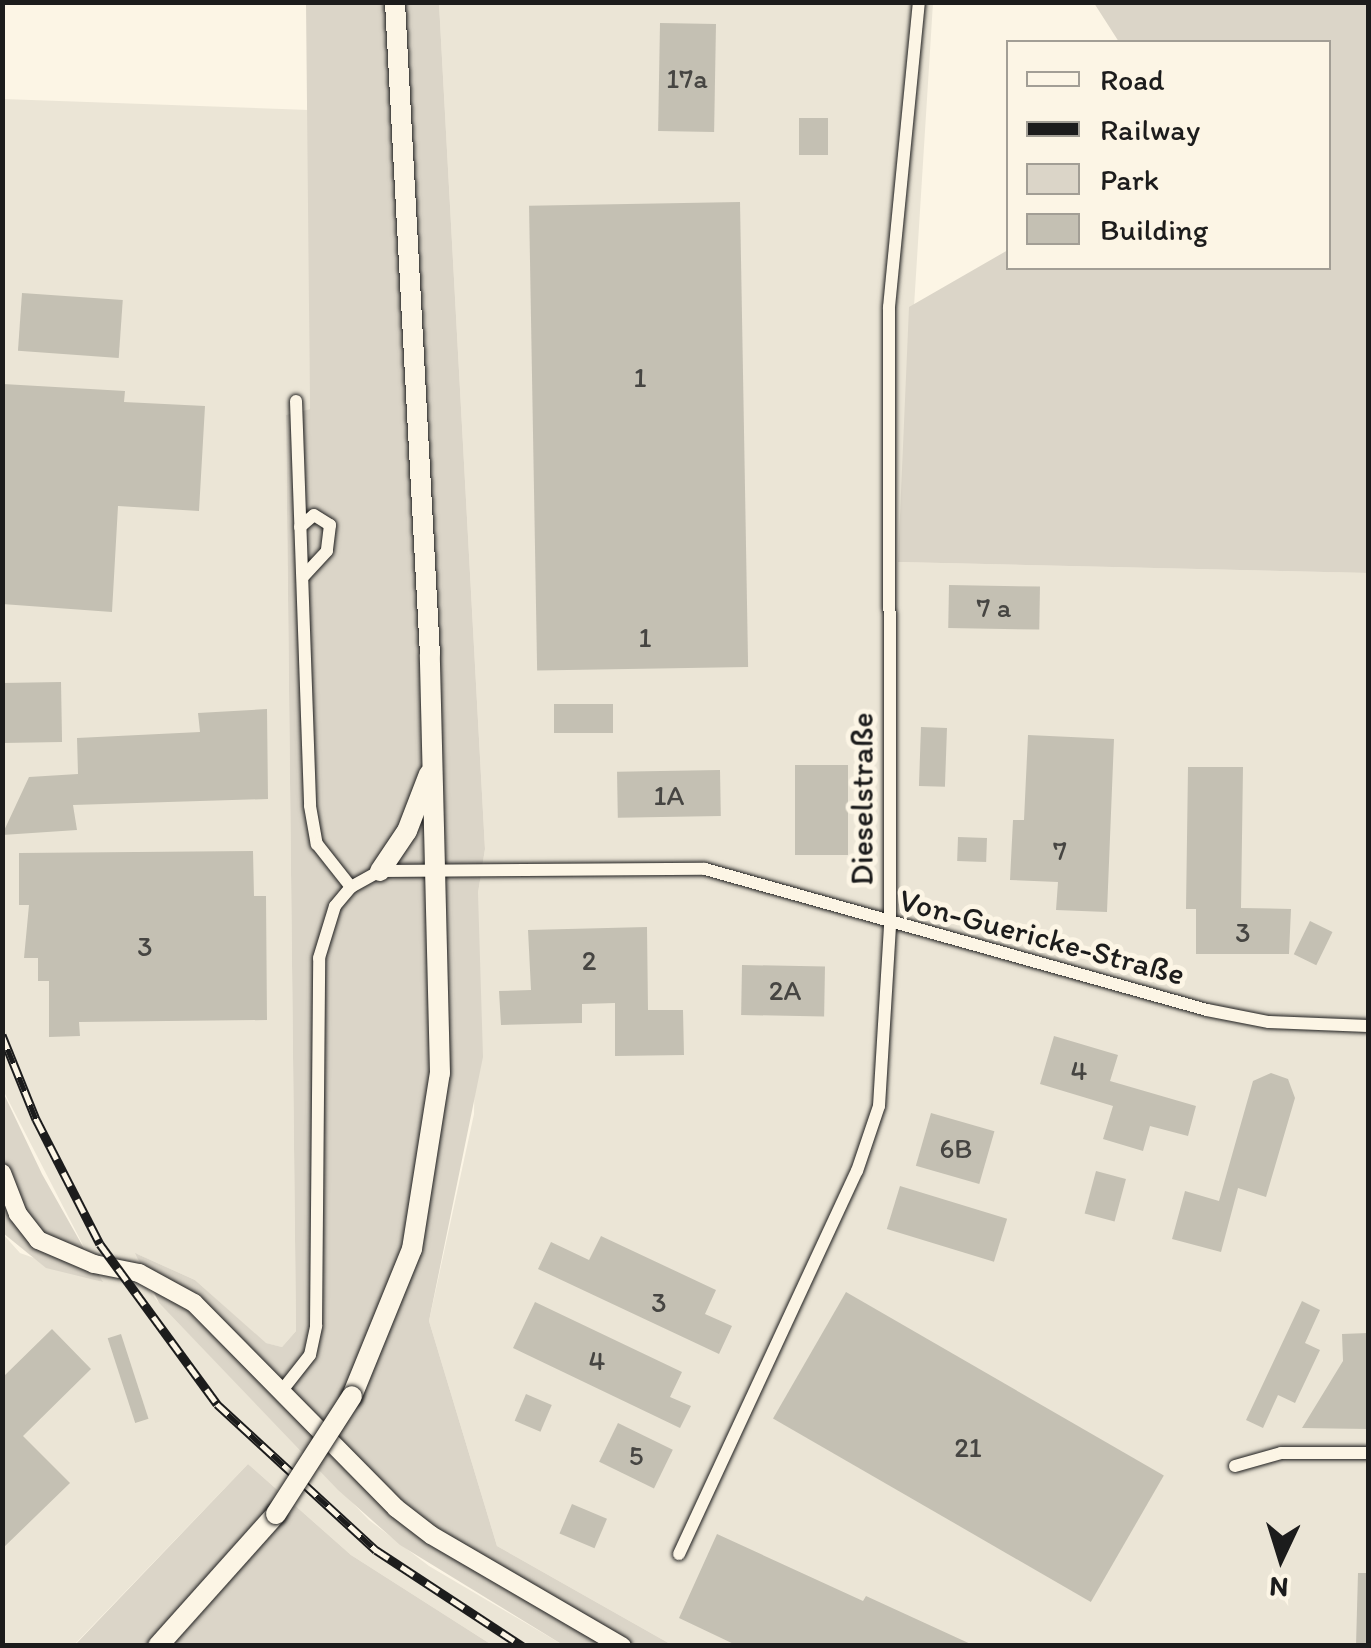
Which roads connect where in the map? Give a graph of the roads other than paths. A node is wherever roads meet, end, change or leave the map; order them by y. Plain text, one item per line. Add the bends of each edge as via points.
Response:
1 (395, 2) edge
2 (919, 2) edge
3 (296, 401) dead end
4 (300, 527) junction
5 (303, 577) junction
6 (434, 758) junction
7 (380, 871) junction
8 (437, 871) junction
9 (352, 887) junction
10 (890, 924) junction
11 (1368, 1026) edge
12 (2, 1173) edge
13 (280, 1394) junction
14 (1368, 1453) edge
15 (1235, 1466) dead end
16 (679, 1554) dead end
17 (158, 1646) edge
18 (622, 1646) edge

1 - 6 main road
2 - 10 street, Dieselstraße via 889,307
3 - 4 street
4 - 5 street
4 - 5 street via 314,516 330,524 328,551
5 - 9 street via 314,834
6 - 7 main road via 415,814
6 - 8 main road
7 - 8 street, Von-Guericke-Straße
7 - 9 street, Von-Guericke-Straße
8 - 10 street, Von-Guericke-Straße via 689,866
8 - 17 main road, bridge via 441,1013 431,1155 400,1286 352,1396 276,1514
9 - 13 street via 331,915 316,980 316,1326 310,1355
10 - 11 street, Von-Guericke-Straße via 1223,1014
10 - 16 street, Dieselstraße via 873,1129
12 - 13 main road via 18,1214 38,1240 174,1289
13 - 18 main road via 430,1535
14 - 15 street via 1281,1453

